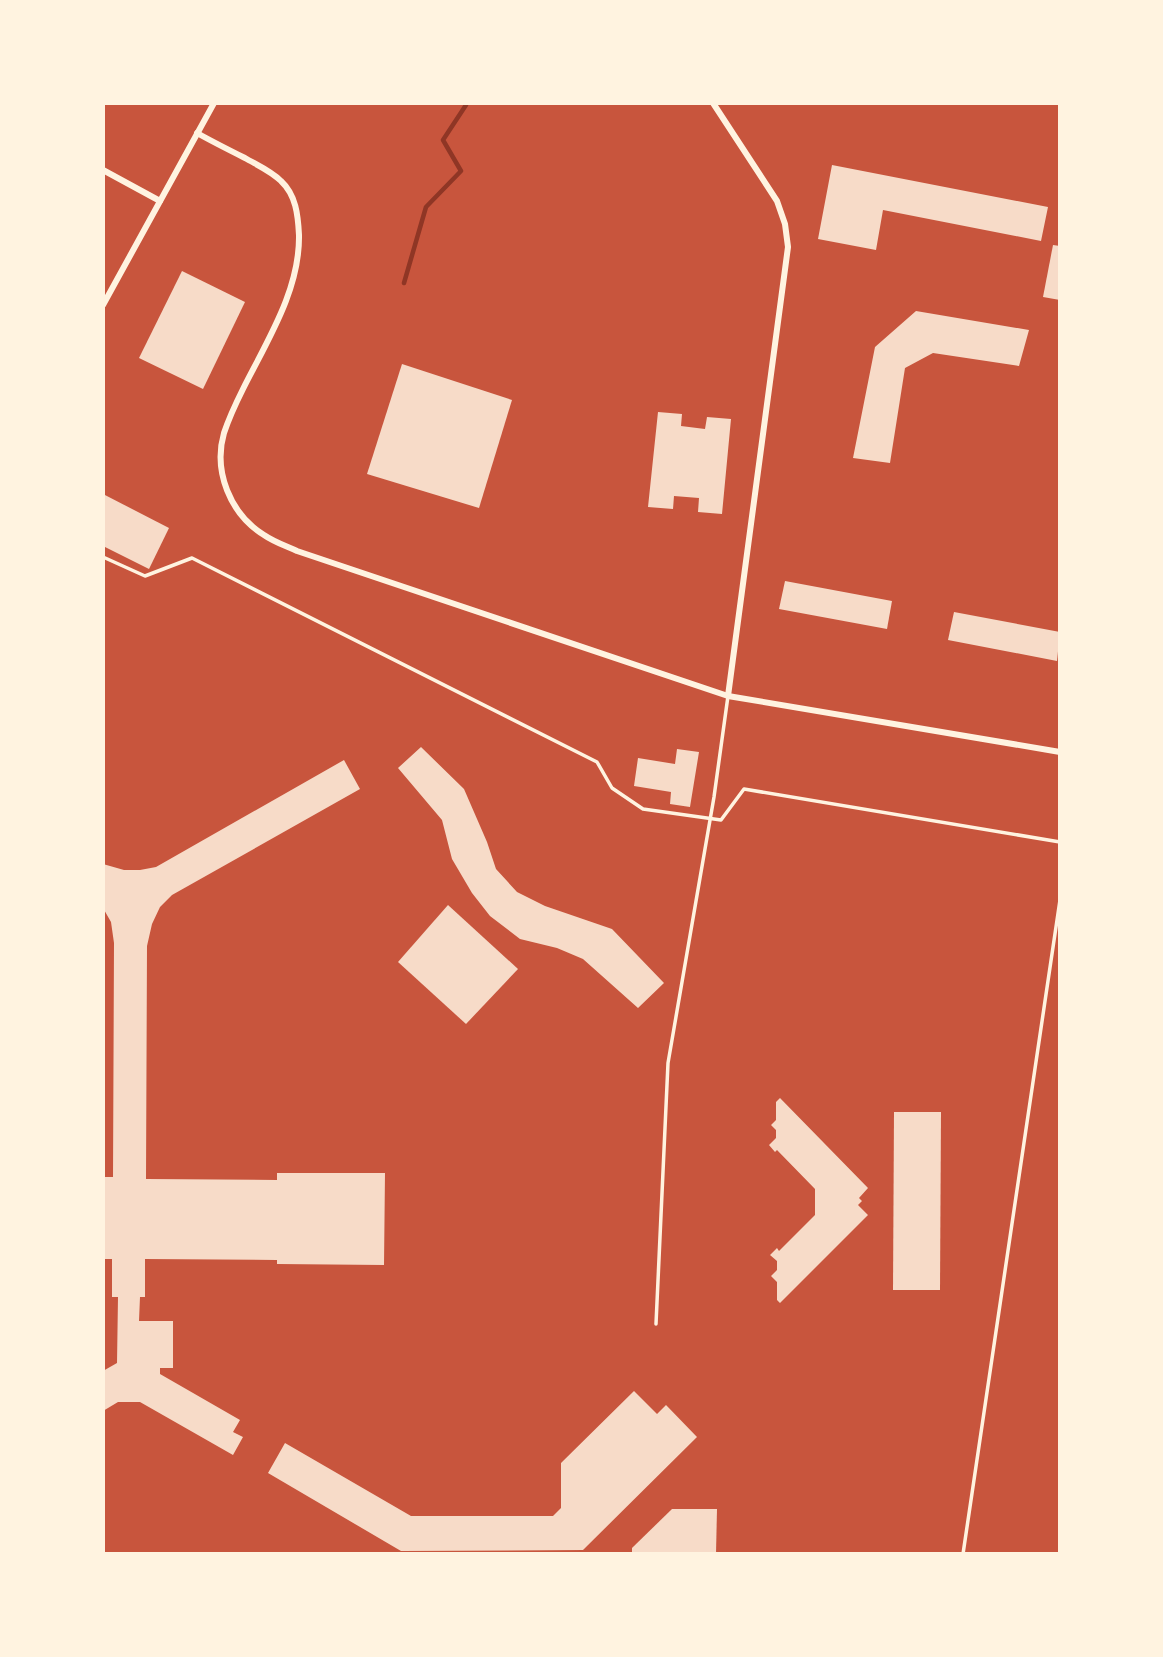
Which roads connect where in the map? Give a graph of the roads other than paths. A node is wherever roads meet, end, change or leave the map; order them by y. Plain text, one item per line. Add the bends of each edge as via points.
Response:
1 (214, 103) edge
2 (713, 103) edge
3 (197, 133) junction
4 (103, 170) edge
5 (160, 201) junction
6 (103, 305) edge
7 (103, 557) edge
8 (728, 696) junction
9 (1060, 752) edge
10 (710, 818) junction
11 (1060, 842) edge
12 (1060, 900) edge
13 (656, 1324) dead end
14 (963, 1554) edge

1 - 3 street
2 - 8 street via 776,201 788,247
3 - 5 street
3 - 8 street via 281,181 293,197 298,219 293,279 224,434 220,460 225,487 239,512 262,535 297,551
4 - 5 street
5 - 6 street
7 - 10 lane via 145,576 192,558 597,762 612,789 643,809
8 - 9 street
8 - 10 lane
10 - 11 lane via 721,820 744,789
10 - 13 lane via 668,1063
12 - 14 lane

